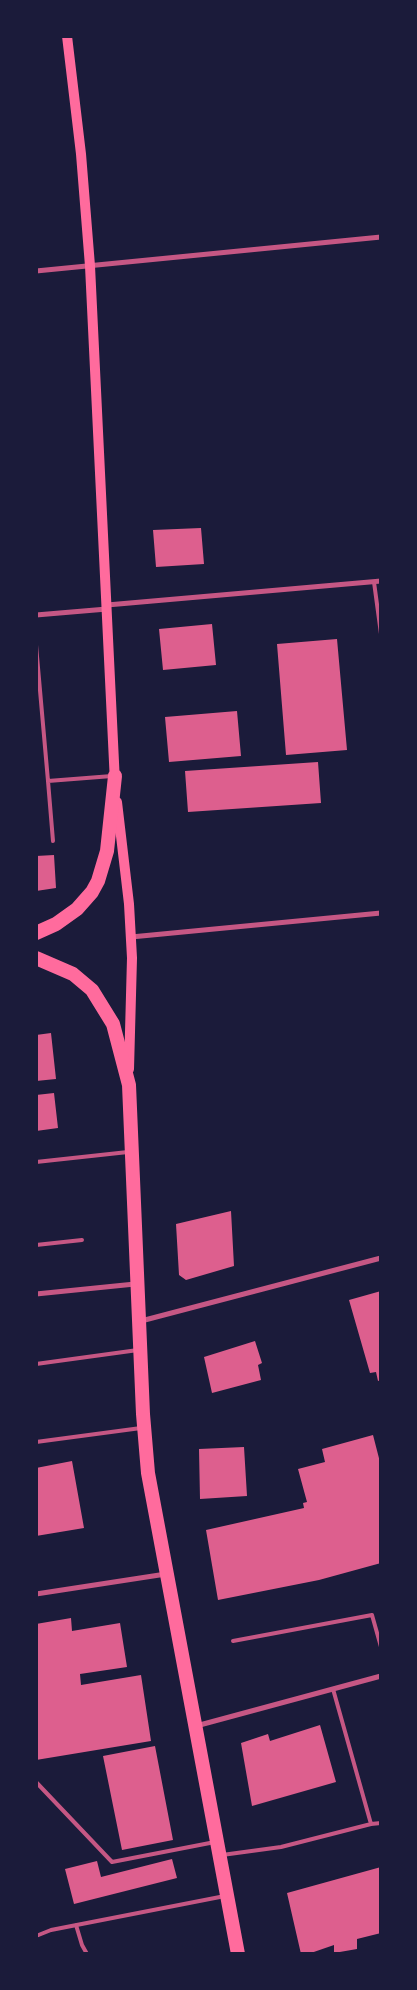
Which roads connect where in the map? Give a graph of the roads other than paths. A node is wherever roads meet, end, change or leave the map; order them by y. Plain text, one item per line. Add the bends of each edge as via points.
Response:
1 (67, 36) edge
2 (381, 238) edge
3 (90, 266) junction
4 (36, 271) edge
5 (381, 581) edge
6 (374, 582) junction
7 (106, 607) junction
8 (36, 615) edge
9 (381, 634) edge
10 (36, 645) edge
11 (115, 776) junction
12 (48, 781) junction
13 (53, 841) dead end
14 (381, 913) edge
15 (36, 933) edge
16 (130, 938) junction
17 (36, 958) edge
18 (129, 1085) junction
19 (132, 1151) junction
20 (36, 1162) edge
21 (82, 1240) dead end
22 (36, 1245) edge
23 (381, 1258) edge
24 (137, 1284) junction
25 (36, 1294) edge
26 (138, 1322) junction
27 (140, 1350) junction
28 (36, 1364) edge
29 (144, 1427) junction
30 (36, 1442) edge
31 (166, 1574) junction
32 (36, 1594) edge
33 (233, 1641) dead end
34 (381, 1647) edge
35 (381, 1676) edge
36 (333, 1689) junction
37 (195, 1726) junction
38 (36, 1782) edge
39 (381, 1823) edge
40 (371, 1824) junction
41 (218, 1849) junction
42 (227, 1896) junction
43 (76, 1925) junction
44 (36, 1936) edge
45 (88, 1954) edge
46 (238, 1954) edge

1 - 3 main road
2 - 3 street
3 - 4 street
3 - 7 main road
5 - 6 street
6 - 7 street
6 - 9 lane
7 - 8 street
7 - 11 main road
10 - 12 lane
11 - 12 lane
11 - 15 highway via 107,851 98,881 77,908 56,924
11 - 16 main road
12 - 13 lane
14 - 16 street
16 - 18 main road
17 - 18 highway via 73,974 92,990 113,1024
18 - 19 highway
19 - 20 lane
19 - 24 highway
21 - 22 lane
23 - 26 street
24 - 25 street
24 - 26 highway
26 - 27 highway
27 - 28 lane
27 - 29 highway
29 - 30 lane
29 - 31 highway via 148,1473
31 - 32 street
31 - 37 highway
33 - 34 lane via 372,1615
35 - 36 street
36 - 37 street
36 - 40 lane
37 - 41 highway
38 - 41 lane via 112,1862
39 - 40 lane
40 - 41 lane via 282,1847
41 - 42 highway
42 - 43 lane
42 - 46 highway
43 - 44 lane
43 - 45 lane

